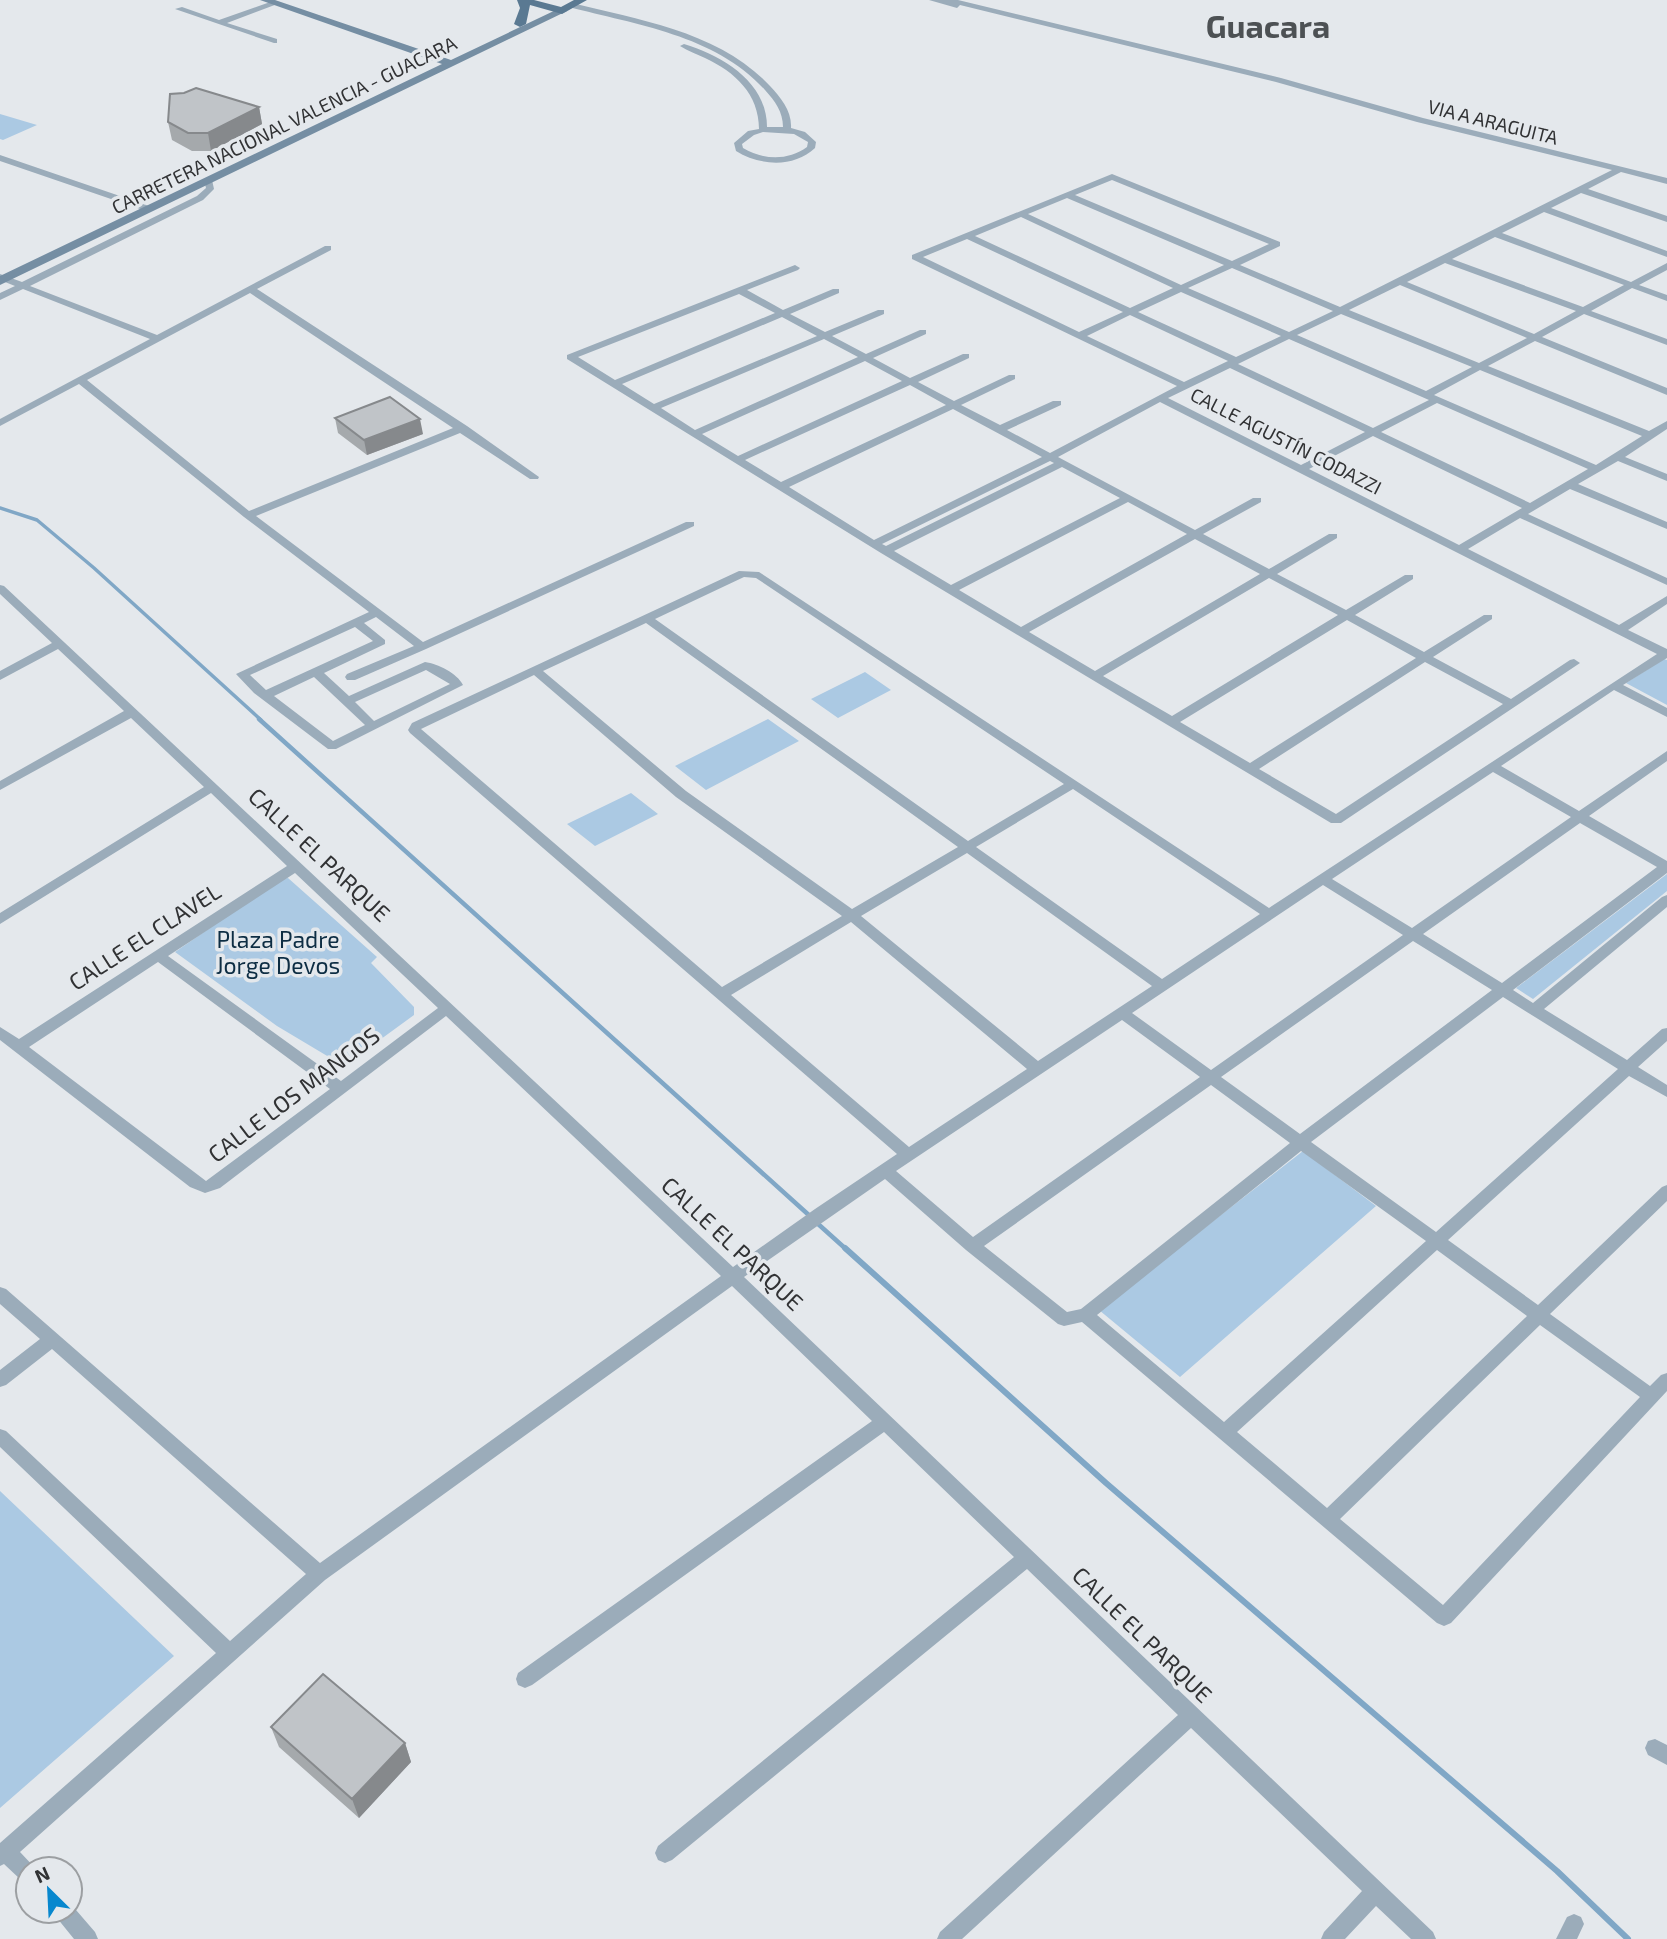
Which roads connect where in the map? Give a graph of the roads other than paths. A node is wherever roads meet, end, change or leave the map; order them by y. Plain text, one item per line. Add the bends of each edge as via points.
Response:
1 (933, 0) edge
2 (949, 0) edge
3 (523, 1) edge
4 (270, 2) edge
5 (566, 3) edge
6 (179, 9) dead end
7 (548, 9) junction
8 (221, 22) junction
9 (520, 24) junction
10 (632, 31) dead end
11 (274, 41) dead end
12 (679, 45) dead end
13 (447, 62) junction
14 (1312, 90) junction
15 (763, 130) junction
16 (787, 130) junction
17 (0, 158) edge
18 (0, 166) edge
19 (1621, 169) junction
20 (208, 180) junction
21 (1667, 181) edge
22 (1582, 190) junction
23 (1067, 195) junction
24 (139, 209) junction
25 (1544, 209) junction
26 (1021, 214) junction
27 (1667, 219) edge
28 (1495, 234) junction
29 (968, 236) junction
30 (328, 248) dead end
31 (1667, 254) edge
32 (1444, 259) junction
33 (1233, 265) junction
34 (1667, 266) edge
35 (795, 268) dead end
36 (1, 278) edge
37 (1400, 282) junction
38 (1632, 285) junction
39 (22, 286) junction
40 (250, 289) junction
41 (1182, 289) junction
42 (739, 290) junction
43 (836, 291) dead end
44 (0, 297) edge
45 (1667, 298) edge
46 (1339, 310) junction
47 (1586, 311) junction
48 (881, 312) dead end
49 (1133, 312) junction
50 (782, 314) junction
51 (923, 332) dead end
52 (1288, 334) junction
53 (824, 336) junction
54 (1078, 336) junction
55 (157, 338) junction
56 (1533, 338) junction
57 (1667, 342) edge
58 (966, 356) dead end
59 (864, 358) junction
60 (1233, 363) junction
61 (1480, 366) junction
62 (1012, 377) dead end
63 (80, 380) junction
64 (909, 382) junction
65 (614, 384) junction
66 (1184, 386) junction
67 (1667, 392) edge
68 (1160, 398) junction
69 (1432, 398) junction
70 (1058, 403) dead end
71 (952, 405) junction
72 (653, 408) junction
73 (0, 423) edge
74 (463, 428) junction
75 (998, 430) junction
76 (1661, 430) edge
77 (1373, 431) junction
78 (694, 433) junction
79 (1048, 457) junction
80 (1617, 457) junction
81 (737, 460) junction
82 (1060, 464) junction
83 (1303, 468) junction
84 (1596, 469) junction
85 (534, 477) dead end
86 (1667, 478) edge
87 (1568, 484) junction
88 (780, 487) junction
89 (1126, 499) junction
90 (1257, 500) dead end
91 (1531, 508) junction
92 (1520, 514) junction
93 (248, 515) junction
94 (690, 524) dead end
95 (1667, 526) edge
96 (1195, 535) junction
97 (1334, 536) dead end
98 (879, 548) junction
99 (1460, 548) junction
100 (1268, 574) junction
101 (1409, 577) dead end
102 (1667, 582) edge
103 (0, 588) edge
104 (950, 590) junction
105 (1667, 599) edge
106 (376, 613) junction
107 (1346, 616) junction
108 (645, 617) junction
109 (1488, 617) dead end
110 (356, 622) junction
111 (1619, 630) junction
112 (1020, 632) junction
113 (58, 645) junction
114 (422, 647) junction
115 (1666, 653) edge
116 (1425, 657) junction
117 (1574, 663) dead end
118 (534, 669) junction
119 (317, 673) junction
120 (0, 676) edge
121 (1094, 676) junction
122 (351, 677) dead end
123 (1614, 685) junction
124 (266, 695) junction
125 (348, 701) junction
126 (1512, 704) junction
127 (132, 712) junction
128 (1667, 713) edge
129 (1171, 722) junction
130 (373, 726) junction
131 (1667, 755) edge
132 (1492, 766) junction
133 (1250, 769) junction
134 (1074, 783) junction
135 (0, 786) edge
136 (212, 788) junction
137 (1580, 817) junction
138 (967, 847) junction
139 (1667, 866) edge
140 (295, 867) junction
141 (1323, 879) junction
142 (1667, 900) edge
143 (1269, 914) junction
144 (852, 916) junction
145 (0, 919) edge
146 (1414, 933) junction
147 (158, 955) junction
148 (1162, 986) junction
149 (1502, 989) junction
150 (721, 994) junction
151 (447, 1007) junction
152 (1535, 1009) junction
153 (1122, 1013) junction
154 (0, 1032) edge
155 (1667, 1033) edge
156 (19, 1046) junction
157 (1628, 1068) junction
158 (1037, 1069) junction
159 (1211, 1077) junction
160 (341, 1089) junction
161 (1667, 1092) edge
162 (1301, 1142) junction
163 (908, 1155) junction
164 (885, 1170) junction
165 (1667, 1191) edge
166 (1437, 1241) junction
167 (972, 1246) junction
168 (732, 1276) junction
169 (0, 1294) edge
170 (1085, 1315) junction
171 (1539, 1315) junction
172 (53, 1339) junction
173 (0, 1380) edge
174 (1667, 1380) edge
175 (1652, 1396) junction
176 (884, 1422) junction
177 (1224, 1433) junction
178 (0, 1436) edge
179 (1328, 1519) junction
180 (1027, 1558) junction
181 (319, 1574) junction
182 (229, 1653) junction
183 (525, 1679) dead end
184 (1191, 1715) junction
185 (3, 1853) edge
186 (665, 1853) dead end
187 (1375, 1892) junction
188 (76, 1925) edge
189 (88, 1939) edge
190 (947, 1939) edge
191 (1331, 1939) edge
192 (1426, 1939) edge

1 - 14 street, VIA A ARAGUITA
2 - 14 street, VIA A ARAGUITA
3 - 7 main road
3 - 9 main road
4 - 8 street
4 - 13 main road
5 - 7 main road
5 - 10 street
5 - 13 main road, CARRETERA NACIONAL VALENCIA - GUACARA
5 - 16 street via 720,50 769,88 788,119
6 - 8 street
7 - 9 main road, CARRETERA NACIONAL VALENCIA - GUACARA
8 - 11 street
9 - 13 main road, CARRETERA NACIONAL VALENCIA - GUACARA
12 - 15 street via 726,67 746,83 764,114
13 - 20 main road, CARRETERA NACIONAL VALENCIA - GUACARA
13 - 24 main road, CARRETERA NACIONAL VALENCIA - GUACARA
14 - 19 street, VIA A ARAGUITA
15 - 16 street
15 - 16 street via 742,138 739,149 755,158 783,159 811,148 808,137
17 - 24 street
18 - 24 street
19 - 21 street, VIA A ARAGUITA
19 - 22 street, CALLE AGUSTÍN CODAZZI
20 - 24 main road, CARRETERA NACIONAL VALENCIA - GUACARA
20 - 39 street via 211,189 200,198
22 - 25 street, CALLE AGUSTÍN CODAZZI
22 - 27 street
23 - 26 street
23 - 33 street
23 - 33 street via 1112,177 1276,244
24 - 36 main road, CARRETERA NACIONAL VALENCIA - GUACARA
25 - 28 street, CALLE AGUSTÍN CODAZZI
25 - 31 street
26 - 29 street
26 - 41 street
28 - 32 street, CALLE AGUSTÍN CODAZZI
28 - 38 street
29 - 49 street
29 - 54 street via 915,257
30 - 40 street
32 - 37 street, CALLE AGUSTÍN CODAZZI
32 - 47 street
33 - 41 street
33 - 46 street
34 - 38 street
35 - 42 street
36 - 39 street
37 - 46 street, CALLE AGUSTÍN CODAZZI
37 - 56 street
38 - 45 street
38 - 47 street
39 - 44 street
39 - 55 street
40 - 55 street
40 - 74 street
41 - 49 street
41 - 52 street
42 - 50 street
42 - 65 street via 570,357
43 - 50 street
46 - 52 street, CALLE AGUSTÍN CODAZZI
46 - 61 street
47 - 56 street
47 - 57 street
48 - 53 street
49 - 54 street
49 - 60 street
50 - 53 street
50 - 65 street
51 - 59 street
52 - 60 street, CALLE AGUSTÍN CODAZZI
52 - 69 street
53 - 59 street
53 - 72 street
54 - 66 street
55 - 63 street
56 - 61 street
56 - 67 street
58 - 64 street
59 - 64 street
59 - 78 street
60 - 66 street, CALLE AGUSTÍN CODAZZI
60 - 77 street
61 - 69 street
61 - 76 street
62 - 71 street
63 - 73 street
63 - 93 street
64 - 71 street
64 - 81 street
65 - 72 street
66 - 68 street, CALLE AGUSTÍN CODAZZI
68 - 79 street
68 - 83 street, CALLE AGUSTÍN CODAZZI
69 - 77 street
69 - 84 street
70 - 75 street
71 - 75 street
71 - 88 street
72 - 78 street
74 - 85 street
74 - 93 street
75 - 79 street
76 - 80 street
77 - 83 street
77 - 91 street
78 - 81 street
79 - 82 street
79 - 98 street
80 - 84 street
80 - 86 street
81 - 88 street
82 - 89 street
82 - 98 street
83 - 99 street, CALLE AGUSTÍN CODAZZI
84 - 87 street
87 - 91 street
87 - 95 street
88 - 98 street
89 - 96 street
89 - 104 street
90 - 96 street
91 - 92 street
92 - 99 street
92 - 102 street
93 - 106 street
94 - 114 street
96 - 100 street
96 - 112 street
97 - 100 street
98 - 104 street
99 - 111 street, CALLE AGUSTÍN CODAZZI
100 - 107 street
100 - 121 street
101 - 107 street
103 - 113 street, CALLE EL PARQUE
104 - 112 street
105 - 111 street
106 - 110 street
106 - 114 street
107 - 116 street
107 - 129 street
108 - 118 street
108 - 134 street via 743,573 759,575
108 - 138 street
109 - 116 street
110 - 119 street via 381,642
110 - 124 street via 244,671 244,677
111 - 115 street, CALLE AGUSTÍN CODAZZI
112 - 121 street
113 - 120 street
113 - 127 street, CALLE EL PARQUE
114 - 122 street
115 - 123 street
116 - 126 street
116 - 133 street
117 - 126 street
118 - 144 street via 681,793
118 - 150 street via 422,721 414,730
119 - 124 street
119 - 125 street
121 - 129 street
123 - 128 street
123 - 132 street
124 - 130 street via 329,746
125 - 130 street
125 - 130 street via 425,666 456,682
126 - 133 street via 1336,820
127 - 135 street
127 - 136 street, CALLE EL PARQUE
129 - 133 street
131 - 137 street
132 - 137 street
132 - 141 street
134 - 138 street
134 - 143 street
136 - 140 street, CALLE EL PARQUE
136 - 145 street
137 - 139 street
137 - 146 street
138 - 144 street
138 - 148 street
139 - 149 street
140 - 147 street, CALLE EL CLAVEL
140 - 151 street, CALLE EL PARQUE
141 - 143 street
141 - 146 street
142 - 152 street
143 - 148 street
144 - 150 street
144 - 158 street
146 - 149 street
146 - 159 street
147 - 156 street, CALLE EL CLAVEL
147 - 160 street
148 - 153 street
149 - 152 street
149 - 162 street
150 - 163 street
151 - 160 street, CALLE LOS MANGOS
151 - 168 street, CALLE EL PARQUE
152 - 157 street
153 - 158 street
153 - 159 street
154 - 156 street, CALLE LOS MANGOS
155 - 157 street
156 - 160 street, CALLE LOS MANGOS via 205,1187
157 - 161 street
157 - 166 street
158 - 163 street
159 - 162 street
159 - 167 street
162 - 166 street
162 - 170 street
163 - 164 street
164 - 167 street
164 - 168 street
165 - 171 street
166 - 171 street
166 - 177 street
167 - 170 street via 1065,1319
168 - 176 street, CALLE EL PARQUE
168 - 181 street
169 - 172 street
170 - 177 street
171 - 175 street
171 - 179 street
172 - 173 street
172 - 181 street
174 - 175 street
175 - 179 street via 1444,1617
176 - 180 street, CALLE EL PARQUE
176 - 183 street
177 - 179 street
178 - 182 street
180 - 184 street, CALLE EL PARQUE
180 - 186 street
181 - 182 street
182 - 185 street
184 - 187 street, CALLE EL PARQUE
184 - 190 street
187 - 191 street
187 - 192 street, CALLE EL PARQUE
188 - 189 street

